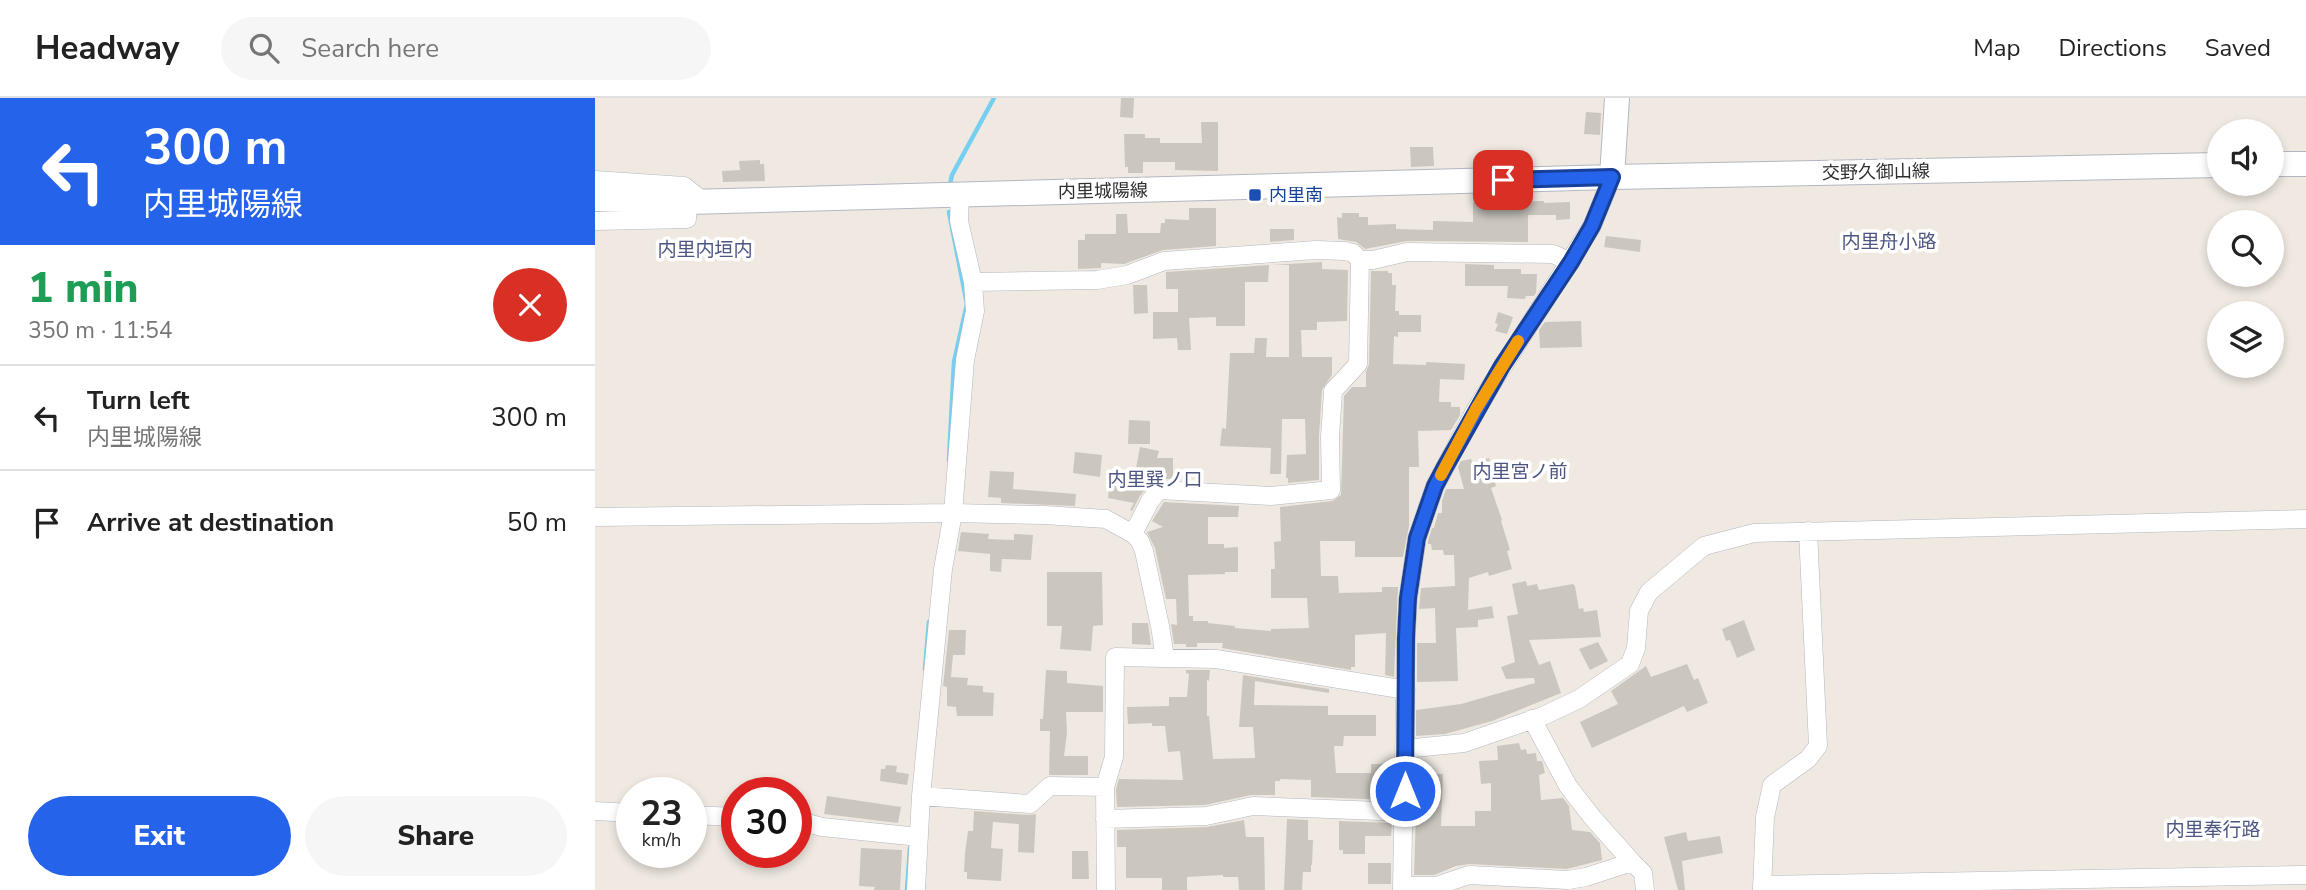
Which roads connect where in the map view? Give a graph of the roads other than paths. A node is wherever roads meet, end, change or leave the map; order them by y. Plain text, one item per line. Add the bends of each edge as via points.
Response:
1 (1617, 98) edge
2 (2306, 163) edge
3 (2284, 164) edge
4 (2207, 165) edge
5 (1612, 177) junction
6 (595, 180) edge
7 (960, 194) junction
8 (595, 199) edge
9 (695, 201) junction
10 (595, 221) edge
11 (1360, 260) junction
12 (1571, 262) junction
13 (973, 282) junction
14 (953, 513) junction
15 (595, 517) edge
16 (2306, 519) edge
17 (1808, 531) junction
18 (1133, 534) junction
19 (1165, 658) junction
20 (1406, 690) junction
21 (1532, 719) junction
22 (1405, 749) junction
23 (1105, 787) junction
24 (921, 796) junction
25 (595, 811) edge
26 (616, 812) edge
27 (1405, 812) junction
28 (1105, 819) junction
29 (812, 824) edge
30 (919, 837) junction
31 (1632, 862) junction
32 (2306, 875) edge
33 (1402, 888) edge
34 (1762, 888) edge
35 (916, 890) edge
36 (1106, 890) edge
37 (1646, 890) edge

1 - 5 main road
2 - 3 main road
4 - 5 main road, 交野久御山線
5 - 7 main road, 内里城陽線
5 - 12 street
6 - 9 street via 684,186
7 - 9 main road, 内里城陽線
7 - 13 street via 959,221
8 - 9 main road, 内里城陽線
9 - 10 street via 687,219
11 - 12 street via 1407,252 1553,254
11 - 13 street via 1345,251 1316,250 1164,261 1097,280
11 - 18 street via 1358,364 1333,391 1331,490 1271,496 1159,490
12 - 20 street via 1502,366 1435,486 1417,538 1408,598
13 - 14 street via 975,311 965,360
14 - 15 street
14 - 18 street via 1106,519
14 - 24 street via 943,569
16 - 17 street
17 - 21 street via 1755,533 1704,546 1649,592 1639,611 1630,664 1579,699
17 - 34 street via 1818,746 1772,785 1765,817
18 - 19 street via 1144,551
19 - 20 street via 1216,659
19 - 23 street via 1115,657 1114,757
20 - 22 street
21 - 22 street via 1464,743
21 - 31 street via 1568,786
22 - 27 street
23 - 24 street via 1050,786 1030,804
23 - 28 street
24 - 30 street
25 - 26 street
27 - 28 street via 1253,806 1206,816
27 - 33 street
28 - 36 street
29 - 30 street
30 - 35 street
31 - 33 street via 1568,880 1469,875 1436,886
31 - 37 street via 1643,873
32 - 34 street

